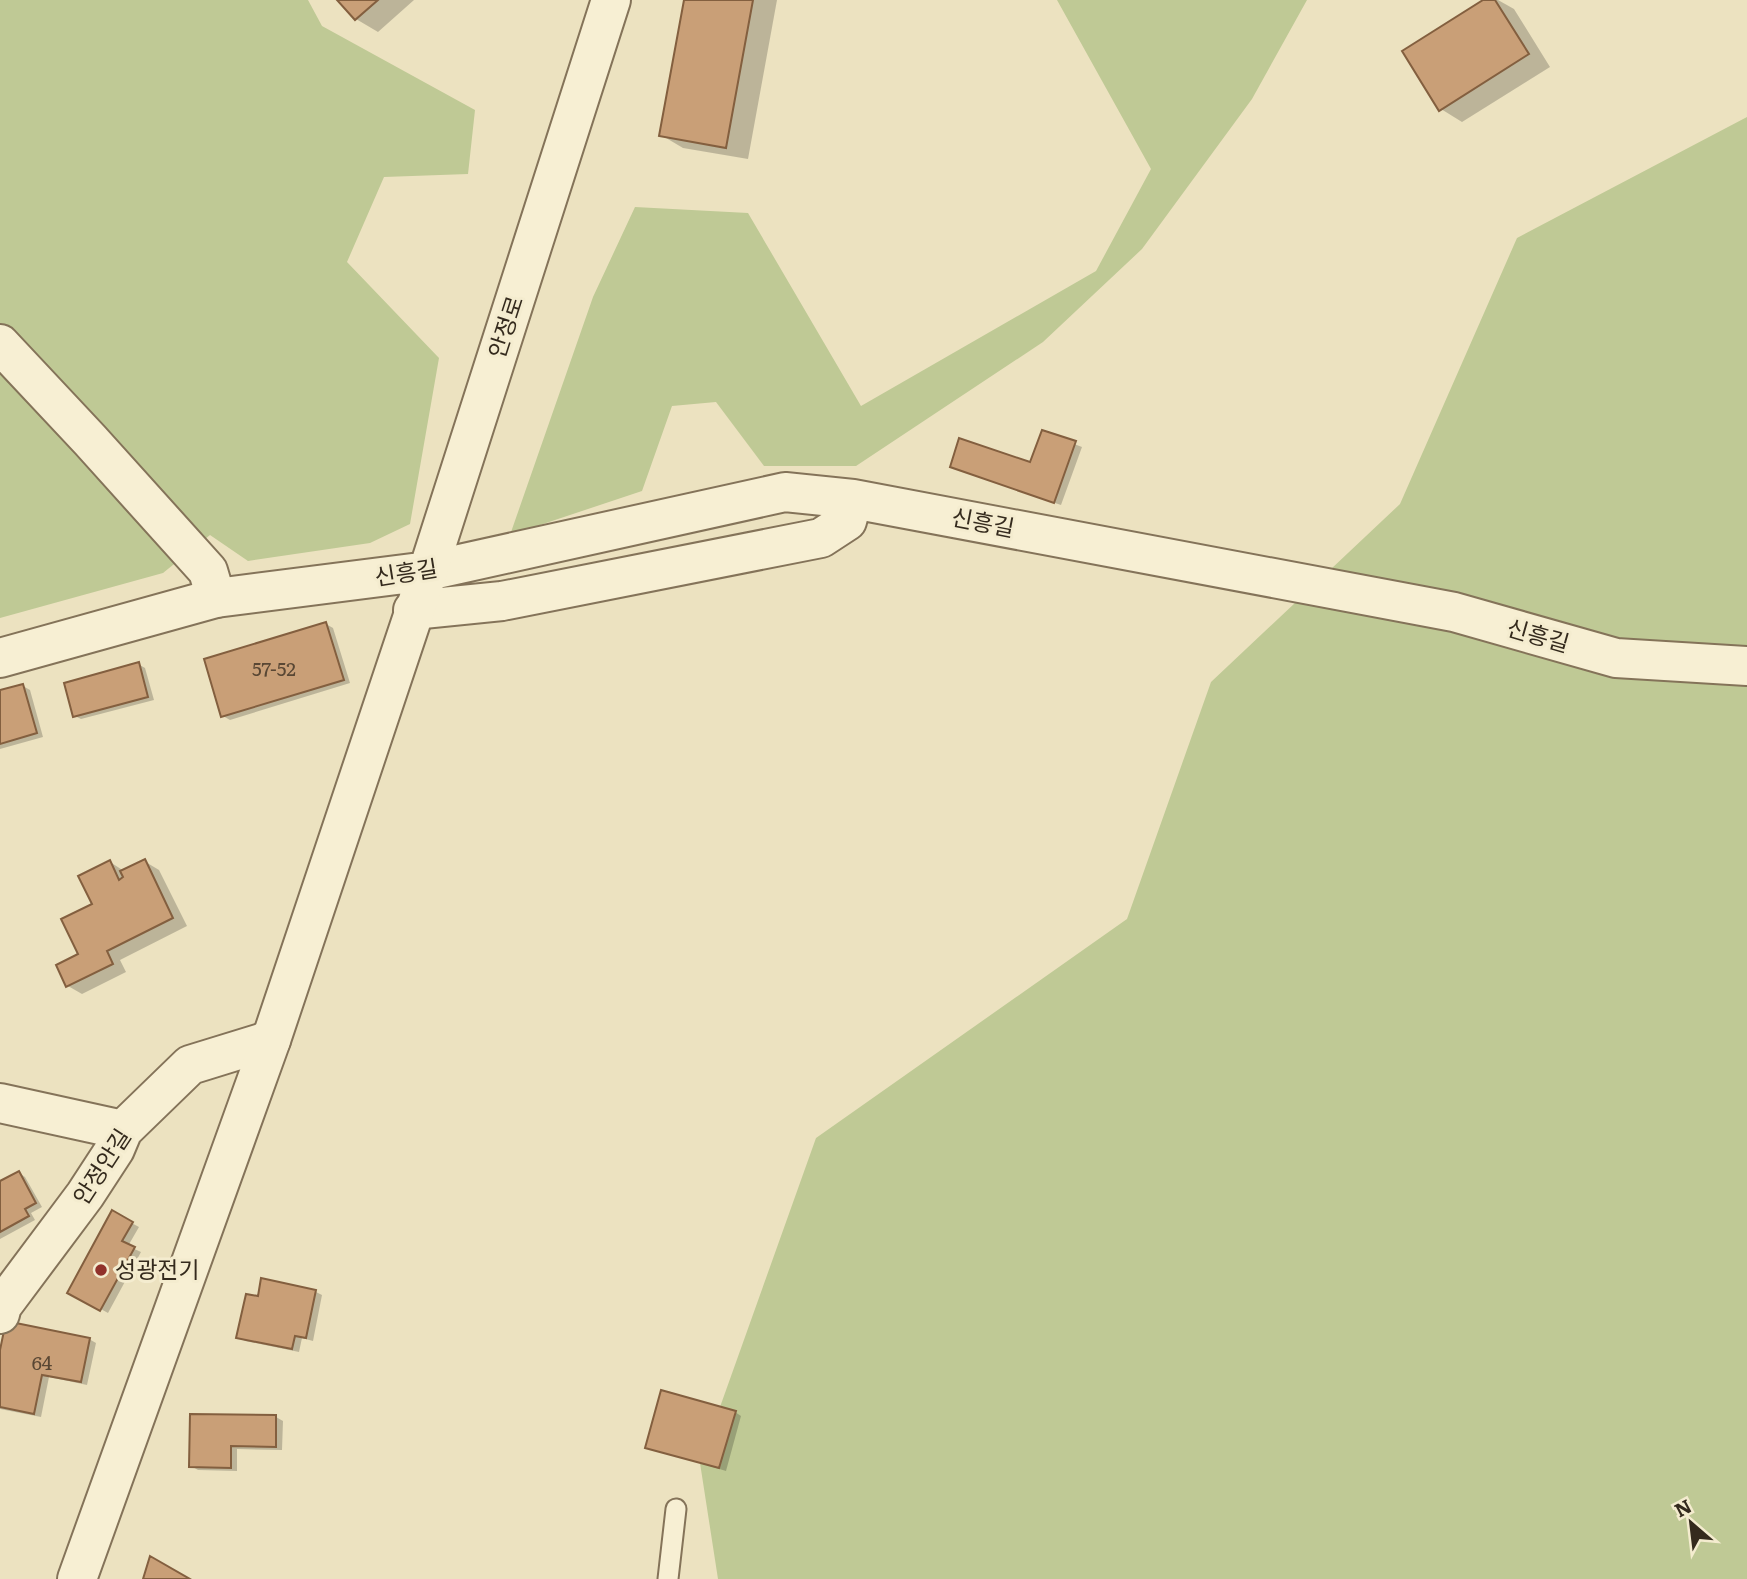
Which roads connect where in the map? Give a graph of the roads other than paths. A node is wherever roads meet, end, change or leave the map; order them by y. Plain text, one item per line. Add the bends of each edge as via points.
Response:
1 (611, 0) edge
2 (0, 344) edge
3 (853, 499) junction
4 (428, 571) junction
5 (216, 598) junction
6 (414, 610) junction
7 (0, 657) edge
8 (1747, 666) edge
9 (271, 1040) junction
10 (0, 1103) edge
11 (123, 1130) junction
12 (0, 1314) edge
13 (676, 1509) dead end
14 (77, 1579) edge
15 (668, 1579) edge

1 - 4 street, 안정로
2 - 5 street via 208,571
3 - 4 street, 신흥길 via 785,492
3 - 6 street via 847,521 821,538 502,601
3 - 8 street, 신흥길 via 1454,612 1616,658
4 - 5 street, 신흥길
4 - 6 street, 안정로
5 - 7 street, 신흥길
6 - 9 street, 안정로
9 - 11 street, 안정안길 via 190,1065
9 - 14 street, 안정로
10 - 11 street
11 - 12 street, 안정안길 via 85,1195
13 - 15 lane

